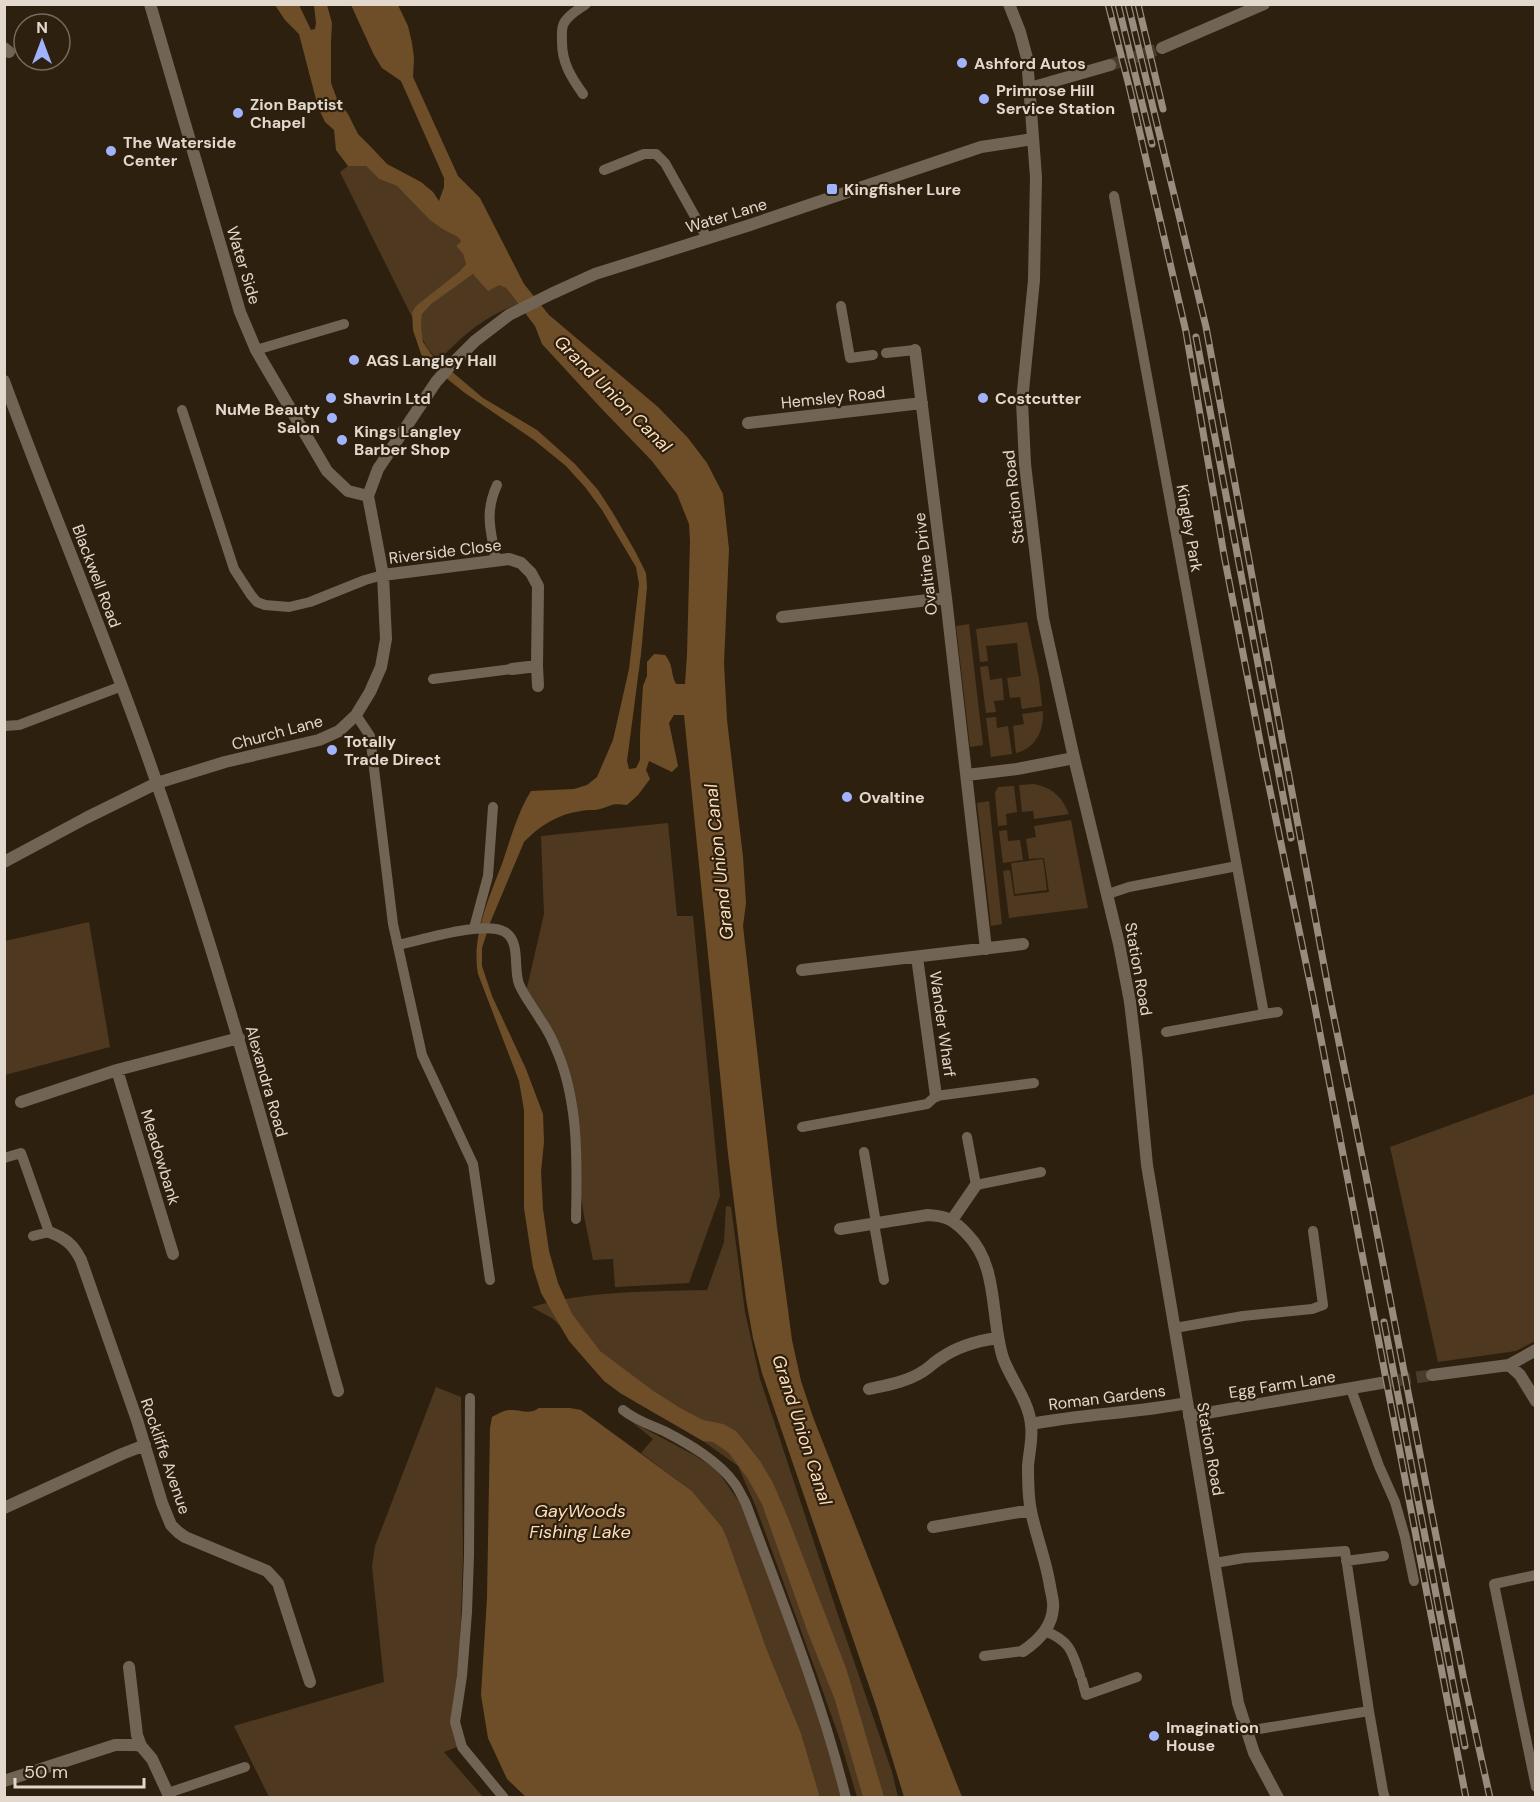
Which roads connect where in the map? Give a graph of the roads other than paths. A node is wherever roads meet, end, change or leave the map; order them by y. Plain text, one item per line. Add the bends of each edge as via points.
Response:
1 (150, 4) edge
2 (586, 4) edge
3 (1009, 4) edge
4 (1264, 4) edge
5 (1161, 48) tunnel mouth
6 (1110, 65) tunnel mouth
7 (1030, 88) junction
8 (583, 94) dead end
9 (1033, 139) junction
10 (604, 170) dead end
11 (1114, 196) dead end
12 (707, 238) junction
13 (842, 306) dead end
14 (344, 324) dead end
15 (256, 350) junction
16 (915, 350) joint
17 (886, 353) dead end
18 (873, 355) dead end
19 (4, 381) edge
20 (922, 403) junction
21 (182, 410) dead end
22 (748, 423) dead end
23 (497, 485) dead end
24 (368, 496) junction
25 (496, 560) junction
26 (383, 575) junction
27 (946, 598) junction
28 (782, 617) dead end
29 (537, 666) junction
30 (512, 669) joint
31 (433, 679) dead end
32 (122, 686) junction
33 (538, 686) dead end
34 (356, 715) junction
35 (4, 726) edge
36 (1074, 758) junction
37 (967, 775) junction
38 (157, 783) junction
39 (493, 807) dead end
40 (4, 862) edge
41 (1237, 866) junction
42 (1108, 894) junction
43 (481, 928) junction
44 (1023, 944) dead end
45 (398, 945) junction
46 (986, 949) junction
47 (917, 957) junction
48 (802, 970) dead end
49 (1278, 1012) dead end
50 (1264, 1014) junction
51 (1166, 1032) dead end
52 (238, 1038) junction
53 (117, 1070) junction
54 (1034, 1083) dead end
55 (936, 1096) junction
56 (21, 1102) dead end
57 (802, 1127) dead end
58 (967, 1137) dead end
59 (864, 1152) dead end
60 (4, 1158) edge
61 (1041, 1172) dead end
62 (976, 1185) junction
63 (576, 1219) dead end
64 (952, 1220) junction
65 (875, 1224) junction
66 (840, 1229) dead end
67 (1313, 1231) dead end
68 (49, 1232) junction
69 (33, 1236) dead end
70 (173, 1254) dead end
71 (490, 1280) dead end
72 (884, 1280) dead end
73 (1175, 1328) junction
74 (997, 1338) junction
75 (1536, 1350) edge
76 (1509, 1365) junction
77 (1432, 1375) tunnel mouth
78 (1381, 1383) tunnel mouth
79 (869, 1389) dead end
80 (1351, 1389) junction
81 (338, 1391) dead end
82 (470, 1398) dead end
83 (1536, 1401) edge
84 (1187, 1403) junction
85 (623, 1410) dead end
86 (1189, 1416) junction
87 (1032, 1424) junction
88 (144, 1445) junction
89 (4, 1508) edge
90 (1031, 1510) junction
91 (933, 1527) dead end
92 (1384, 1556) dead end
93 (1346, 1562) junction
94 (1215, 1563) junction
95 (1536, 1575) edge
96 (1413, 1581) dead end
97 (1045, 1631) junction
98 (1023, 1651) joint
99 (984, 1656) dead end
100 (129, 1667) dead end
101 (1137, 1677) dead end
102 (310, 1682) dead end
103 (1369, 1711) junction
104 (1247, 1731) junction
105 (141, 1746) junction
106 (245, 1767) dead end
107 (4, 1782) edge
108 (1536, 1787) edge
109 (169, 1795) edge
110 (504, 1797) edge
111 (846, 1797) edge
112 (1278, 1797) edge
113 (1385, 1797) edge

1 - 15 street, Water Side via 240,312
2 - 8 lane via 563,24 562,36 568,74
3 - 7 street, Station Road via 1027,58
4 - 5 street
6 - 7 street
7 - 9 street, Station Road
9 - 12 street, Water Lane via 981,147
9 - 36 street, Station Road via 1034,280 1022,401 1025,464 1043,618
10 - 12 lane via 644,154 656,154 665,163
11 - 41 lane, Kingley Park
12 - 24 street, Water Lane via 595,274 509,315 475,341 436,382 378,469
13 - 18 lane via 850,358
14 - 15 lane
15 - 24 street, Water Side via 327,471 348,491
16 - 17 lane
16 - 20 street, Ovaltine Drive
19 - 32 street, Blackwell Road
20 - 22 street, Hemsley Road
20 - 27 street, Ovaltine Drive
21 - 26 lane via 234,569 257,602 289,607
23 - 25 lane via 488,514
24 - 26 street, Church Lane
25 - 26 street, Riverside Close
25 - 29 street, Riverside Close via 521,563 538,586
26 - 34 street, Church Lane via 386,639 381,667
27 - 28 street
27 - 37 street, Ovaltine Drive
29 - 30 street
29 - 33 street, Riverside Close
30 - 31 lane
32 - 35 lane via 19,725
32 - 38 street, Blackwell Road
34 - 38 street, Church Lane via 339,731 319,740
34 - 45 lane via 370,736
36 - 37 street
36 - 42 street, Station Road
37 - 46 street, Ovaltine Drive
38 - 40 street, Church Lane
38 - 52 street, Alexandra Road
39 - 43 lane
41 - 42 lane
41 - 50 lane, Kingley Park
42 - 73 street, Station Road via 1130,1002 1147,1165
43 - 45 lane
43 - 63 lane via 503,931 514,942 519,985 548,1033 568,1084 574,1113
44 - 46 street
45 - 71 lane via 422,1054 473,1164
46 - 47 street
47 - 48 street
47 - 55 street, Wander Wharf
49 - 50 lane
50 - 51 lane
52 - 53 street
52 - 81 street, Alexandra Road
53 - 56 street
53 - 70 street, Meadowbank
54 - 55 lane
55 - 57 lane via 927,1104
58 - 62 lane
59 - 65 lane
60 - 68 lane via 21,1153
61 - 62 lane
62 - 64 street
64 - 65 street via 928,1215
64 - 74 street, Roman Gardens via 977,1244 986,1264
65 - 66 street
65 - 72 lane
67 - 73 lane via 1323,1305
68 - 69 lane
68 - 88 street, Rockliffe Avenue via 71,1243 81,1260
73 - 84 street, Station Road
74 - 79 street via 958,1348 905,1381
74 - 87 street, Roman Gardens
75 - 76 street
76 - 77 street
76 - 83 street via 1520,1374
78 - 80 street, Egg Farm Lane
80 - 86 street, Egg Farm Lane
80 - 96 lane via 1395,1502
82 - 110 lane via 469,1555 456,1722 462,1747
84 - 86 street, Station Road
84 - 87 street, Roman Gardens
85 - 111 lane via 700,1452 735,1484 809,1672
86 - 94 street, Station Road
87 - 90 street, Roman Gardens via 1028,1466
88 - 89 street
88 - 102 street, Rockliffe Avenue via 162,1503 178,1533 267,1571 278,1583
90 - 91 street
90 - 97 street, Roman Gardens via 1053,1600
92 - 93 lane
93 - 94 lane via 1345,1551
93 - 103 lane
94 - 104 street, Station Road via 1238,1703
95 - 108 lane via 1494,1584
97 - 98 street
97 - 101 lane via 1068,1645 1086,1695
98 - 99 lane
100 - 105 street
103 - 104 lane
103 - 113 lane
104 - 112 street, Station Road via 1254,1753
105 - 107 street via 115,1745
105 - 109 street via 152,1759
106 - 109 lane

